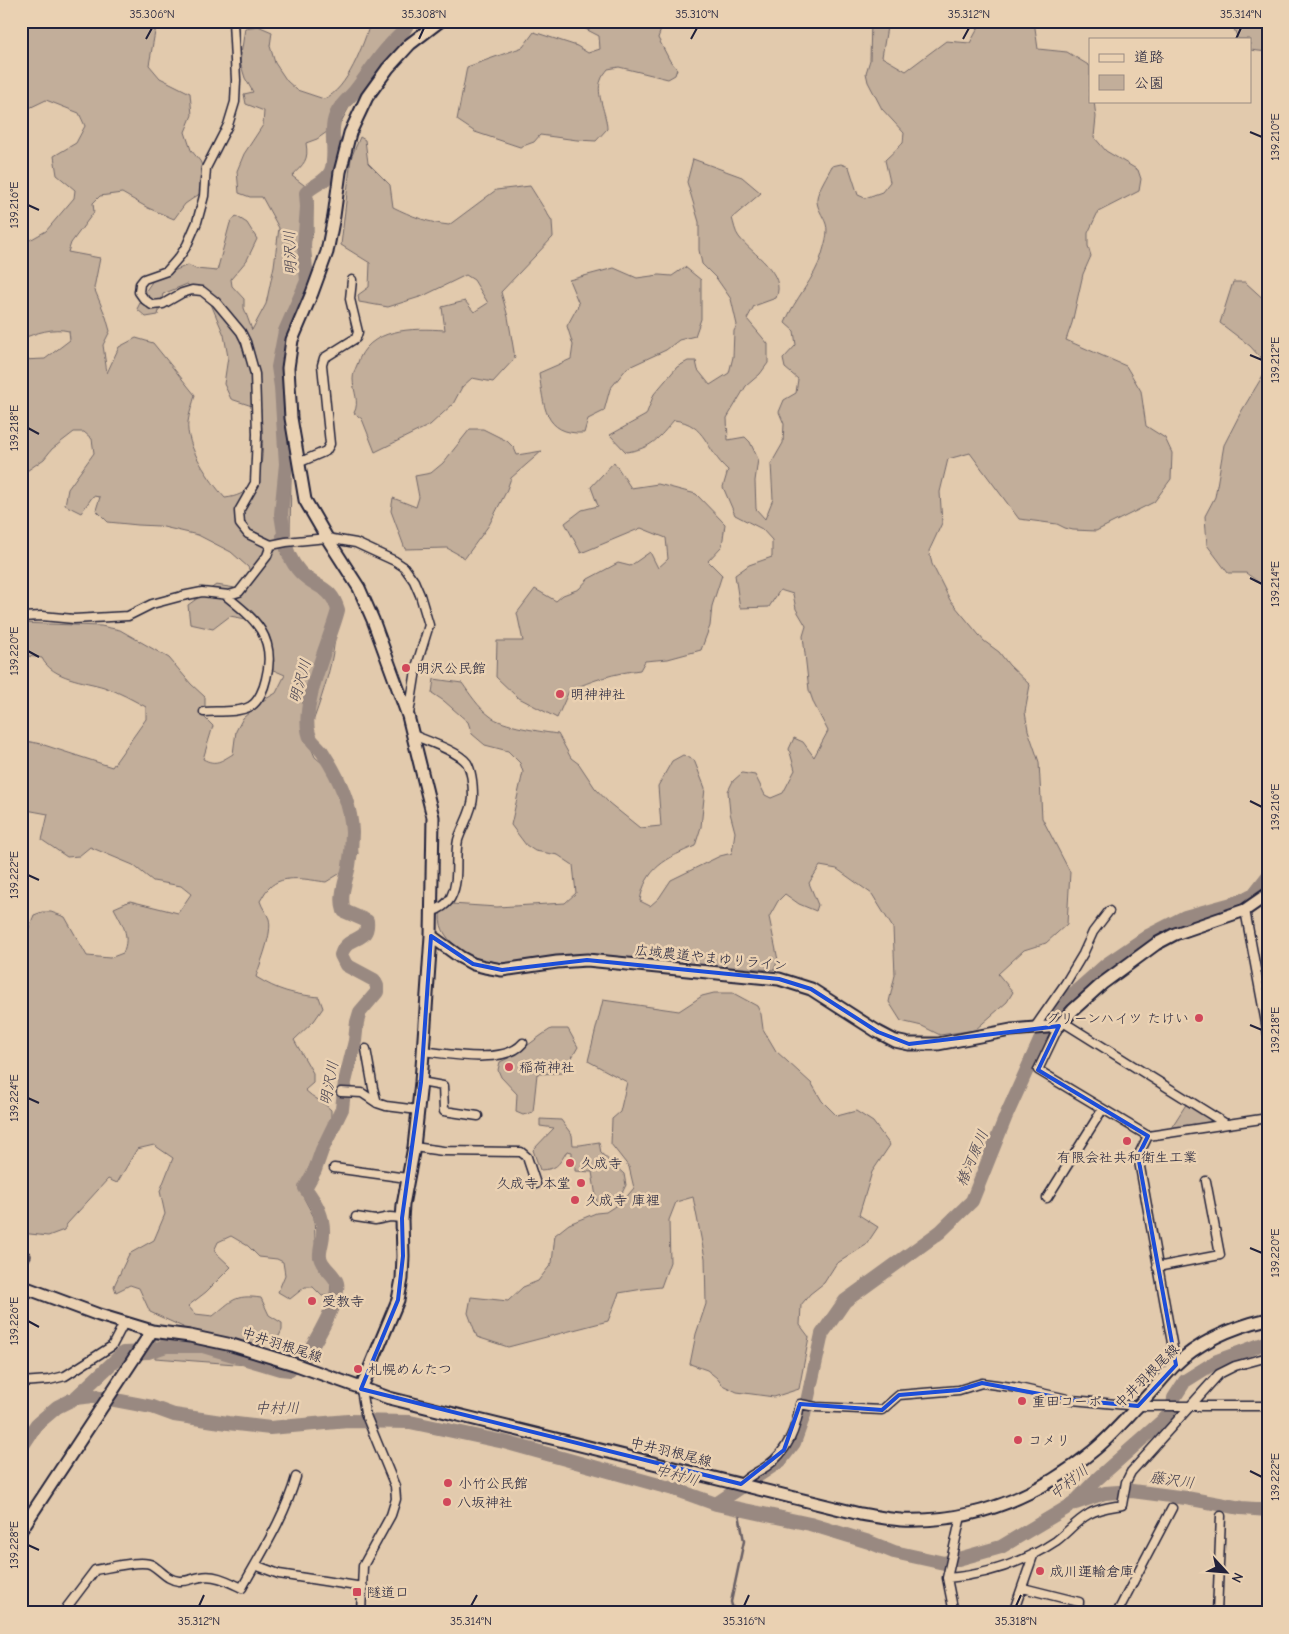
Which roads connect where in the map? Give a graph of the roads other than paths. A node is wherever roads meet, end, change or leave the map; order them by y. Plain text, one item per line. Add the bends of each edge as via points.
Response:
1 (233, 21) edge
2 (440, 21) edge
3 (352, 280) dead end
4 (298, 464) junction
5 (327, 538) junction
6 (271, 545) junction
7 (225, 595) junction
8 (21, 617) edge
9 (204, 712) dead end
10 (408, 716) junction
11 (413, 735) junction
12 (1268, 894) edge
13 (1245, 910) junction
14 (1109, 911) dead end
15 (431, 912) junction
16 (431, 936) junction
17 (1061, 1024) junction
18 (1038, 1027) junction
19 (1268, 1034) edge
20 (523, 1042) dead end
21 (366, 1048) dead end
22 (423, 1050) junction
23 (422, 1082) junction
24 (341, 1092) dead end
25 (377, 1103) junction
26 (418, 1110) junction
27 (1102, 1110) junction
28 (478, 1116) dead end
29 (1268, 1118) edge
30 (1226, 1124) junction
31 (1148, 1136) junction
32 (414, 1147) junction
33 (334, 1168) dead end
34 (408, 1178) junction
35 (1206, 1181) dead end
36 (536, 1184) dead end
37 (1047, 1198) dead end
38 (356, 1217) dead end
39 (402, 1218) junction
40 (1157, 1267) junction
41 (21, 1286) edge
42 (1268, 1319) edge
43 (124, 1323) junction
44 (152, 1331) junction
45 (1268, 1357) edge
46 (1176, 1365) junction
47 (21, 1382) edge
48 (361, 1389) junction
49 (1138, 1406) junction
50 (1189, 1406) junction
51 (1268, 1406) edge
52 (296, 1477) dead end
53 (741, 1484) junction
54 (1172, 1508) dead end
55 (961, 1516) junction
56 (1221, 1516) dead end
57 (21, 1530) edge
58 (1034, 1553) junction
59 (255, 1565) junction
60 (948, 1576) junction
61 (363, 1587) junction
62 (1023, 1588) junction
63 (65, 1613) edge
64 (361, 1613) edge
65 (954, 1613) edge
66 (1013, 1613) edge
67 (1078, 1613) edge
68 (1117, 1613) edge
69 (1217, 1613) edge

1 - 6 street via 234,102 228,125 206,168 204,196 197,222 180,256 167,271 144,279 139,292 152,305 163,304 192,290 202,292 216,302 241,332 255,374 257,434 255,483 239,512 240,524 248,534
2 - 4 street via 410,44 388,68 367,97 350,133 326,252 292,340 288,368
3 - 4 street via 350,299 358,332 356,338 324,358 322,365 330,444 326,451
4 - 5 street via 305,500
5 - 6 street
5 - 10 street via 359,588
5 - 10 street via 356,544 390,558 404,567 414,581 429,625 416,664
6 - 7 street via 267,556 239,592
7 - 8 street via 202,592 182,596 152,604 128,616
7 - 9 street via 255,620 264,633 268,646 267,676 251,706
10 - 11 street
11 - 15 street via 433,817
11 - 15 street via 451,752 466,763 473,799 458,842 456,886 450,899
12 - 13 street
13 - 17 street via 1174,934 1156,944 1103,983
13 - 19 street
14 - 18 street via 1093,932
15 - 16 street
16 - 18 street, 広域農道やまゆりライン via 473,964 502,970 587,960 779,979 811,989 878,1032 909,1044 938,1044
16 - 22 street
17 - 18 street, 広域農道やまゆりライン
17 - 27 street via 1038,1070
17 - 30 street
20 - 22 street via 518,1048 497,1055 454,1055
21 - 25 street
22 - 23 street
23 - 26 street
23 - 28 street via 443,1086 444,1111
24 - 25 street via 362,1093
25 - 26 street
26 - 32 street
27 - 31 street
27 - 37 street
29 - 30 street
30 - 31 street
31 - 40 street via 1138,1156
32 - 34 street
32 - 36 street via 459,1152 520,1152 527,1157
33 - 34 street
34 - 39 street
35 - 40 street via 1220,1254
38 - 39 street via 375,1220
39 - 48 street via 403,1256 398,1300
40 - 46 street
41 - 43 street, 中井羽根尾線
42 - 46 street, 中井羽根尾線 via 1227,1331 1199,1346
43 - 44 street, 中井羽根尾線
43 - 47 street via 112,1346 65,1376
44 - 48 street, 中井羽根尾線 via 232,1344
44 - 57 street
45 - 50 street via 1219,1374
46 - 49 street, 中井羽根尾線
48 - 53 street, 中井羽根尾線
48 - 61 street via 365,1413 395,1486 396,1499 391,1515 363,1566
49 - 50 street
49 - 53 street via 1072,1400 982,1383 960,1390 899,1395 882,1410 800,1404 794,1430 784,1450
49 - 55 street, 中井羽根尾線 via 1095,1450 1061,1476 1008,1504
50 - 51 street
50 - 58 street via 1131,1472 1122,1505 1088,1514 1057,1540
52 - 59 street via 291,1495
53 - 55 street, 中井羽根尾線 via 860,1514 901,1520
54 - 68 street
55 - 60 street
56 - 69 street
58 - 60 street via 980,1574
58 - 62 street
59 - 61 street via 279,1574
59 - 63 street via 242,1588 210,1576 178,1581 144,1562 95,1570
60 - 65 street
61 - 64 street
62 - 66 street
62 - 67 street via 1078,1602

